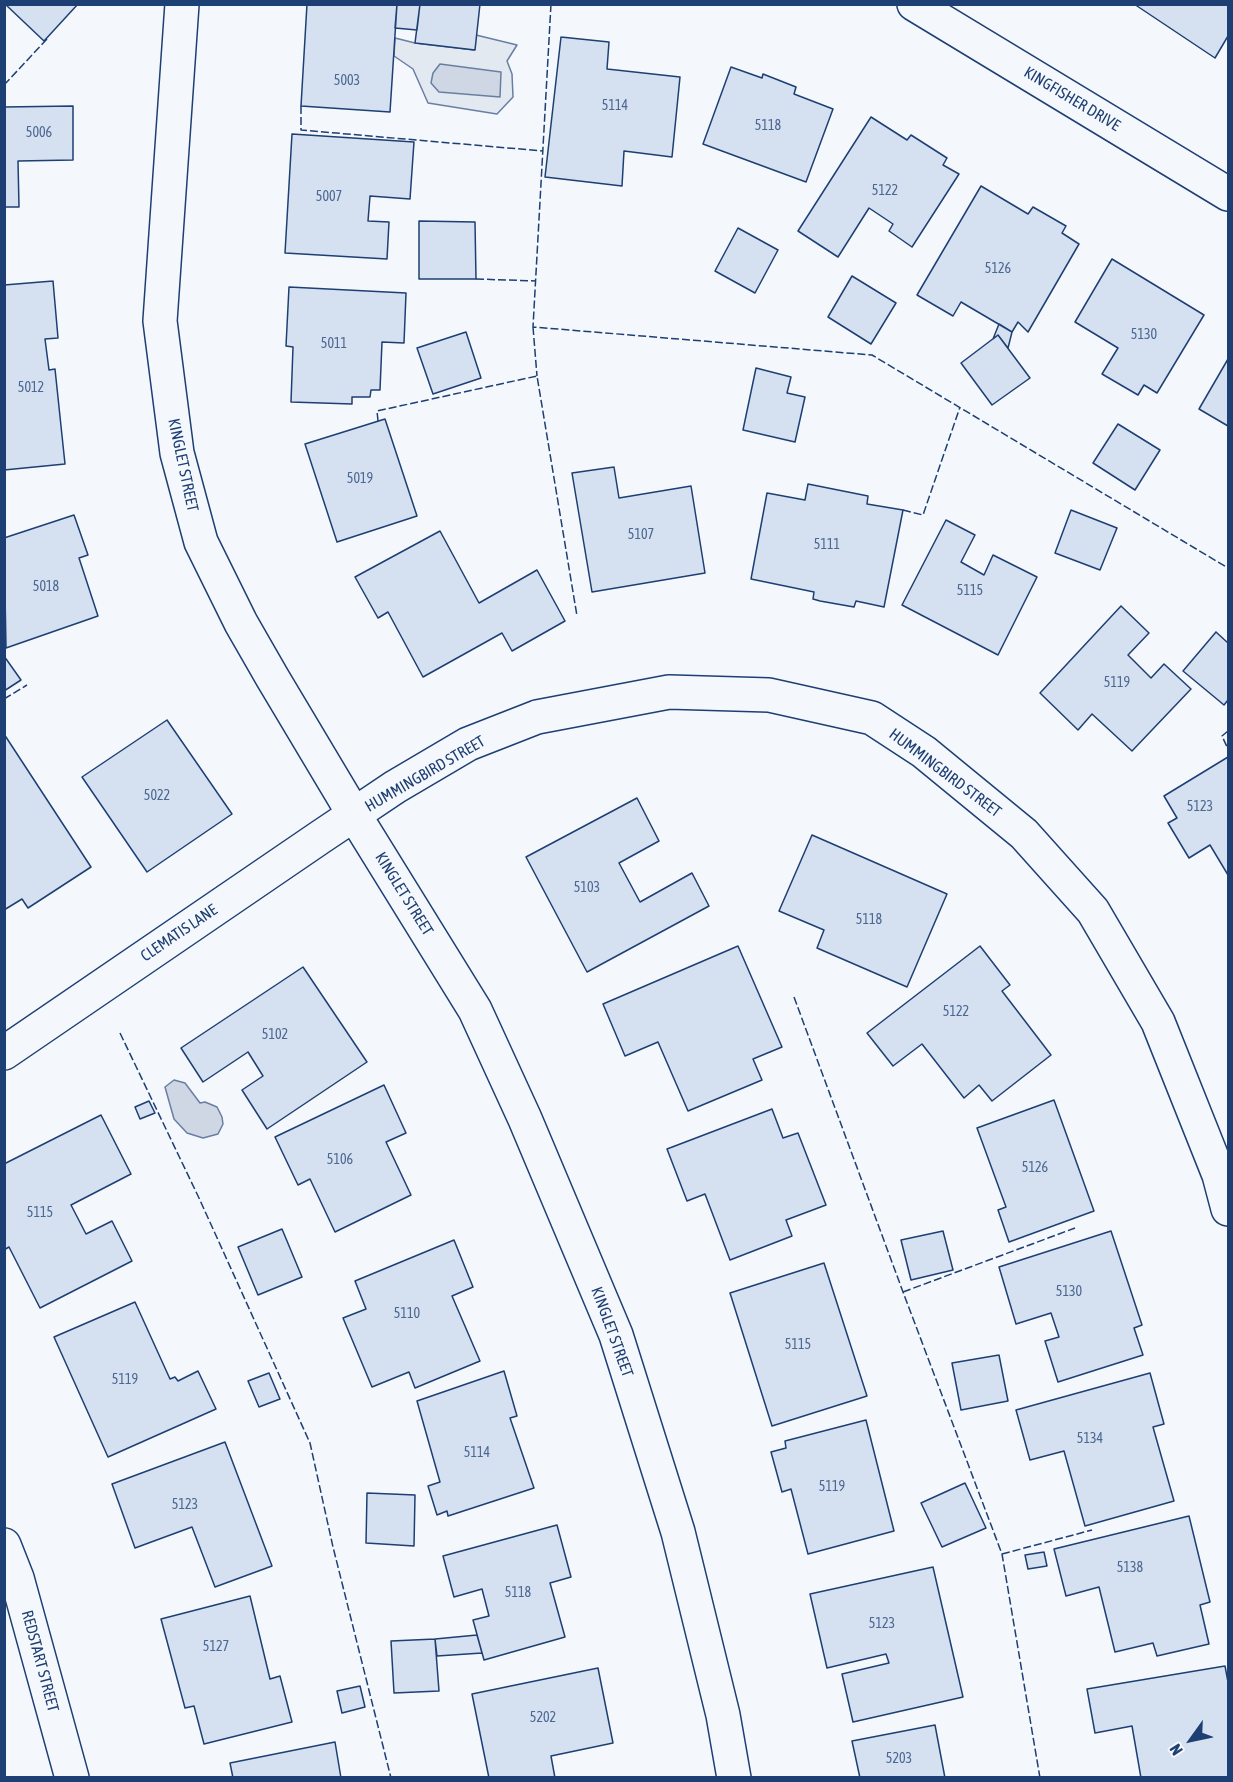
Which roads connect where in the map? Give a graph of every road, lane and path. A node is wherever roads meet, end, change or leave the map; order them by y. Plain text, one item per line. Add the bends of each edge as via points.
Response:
1 (182, 4) edge
2 (914, 4) edge
3 (1228, 194) edge
4 (355, 816) junction
5 (4, 1053) edge
6 (1228, 1209) edge
7 (4, 1545) edge
8 (72, 1778) edge
9 (734, 1778) edge

1 - 4 street, KINGLET STREET via 160,321 177,453 205,551 241,623
2 - 3 street, KINGFISHER DRIVE
4 - 5 street, CLEMATIS LANE
4 - 6 street, HUMMINGBIRD STREET via 468,744 548,714 669,692 769,695 872,718 924,752 1024,834 1093,911 1158,1022 1219,1175
4 - 9 street, KINGLET STREET via 475,1010 616,1335 678,1532 723,1715
7 - 8 street, REDSTART STREET via 17,1578

